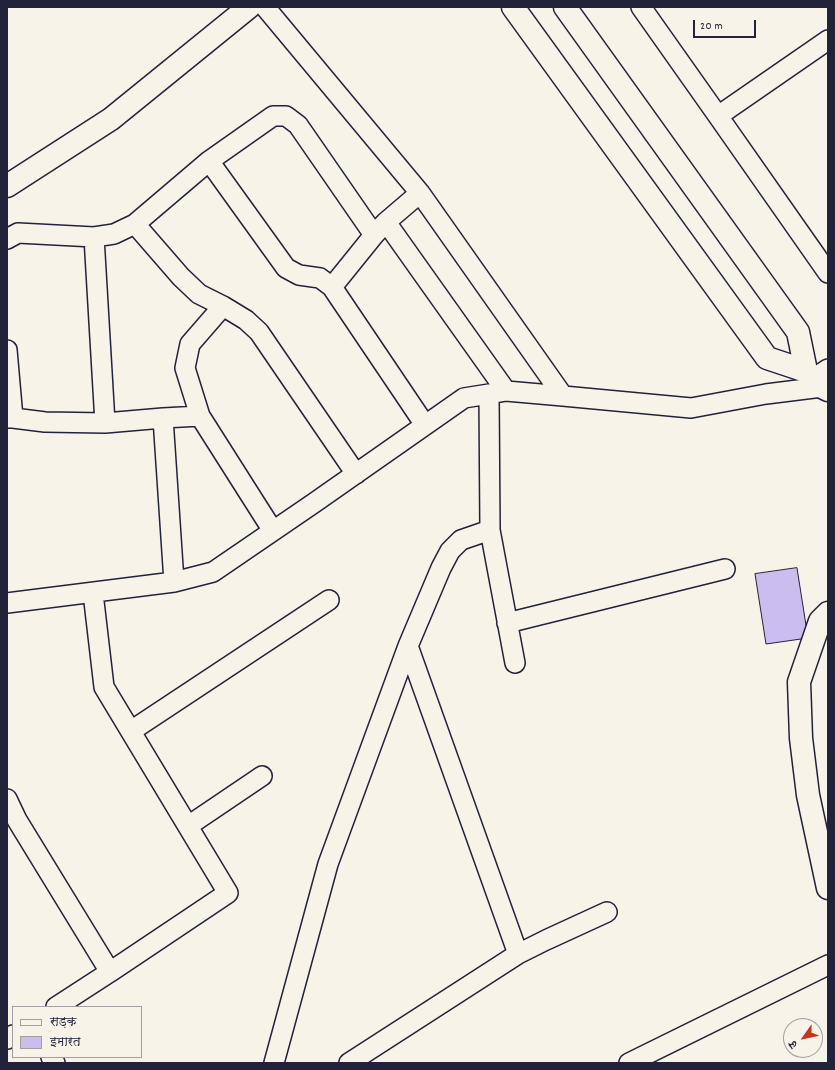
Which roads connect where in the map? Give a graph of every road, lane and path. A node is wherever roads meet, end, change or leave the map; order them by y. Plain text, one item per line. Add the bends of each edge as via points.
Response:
1 (249, 7) edge
2 (265, 7) edge
3 (513, 7) edge
4 (565, 7) edge
5 (640, 7) edge
6 (828, 40) edge
7 (718, 116) junction
8 (209, 162) junction
9 (7, 186) edge
10 (420, 193) junction
11 (135, 224) junction
12 (380, 228) junction
13 (94, 237) junction
14 (7, 239) edge
15 (828, 273) edge
16 (332, 287) junction
17 (223, 306) junction
18 (7, 350) edge
19 (819, 379) edge
20 (497, 392) junction
21 (563, 396) junction
22 (200, 416) junction
23 (10, 418) edge
24 (163, 418) junction
25 (104, 423) junction
26 (425, 425) junction
27 (356, 474) junction
28 (490, 530) junction
29 (273, 532) junction
30 (725, 569) dead end
31 (174, 582) junction
32 (93, 593) junction
33 (329, 600) dead end
34 (7, 604) edge
35 (828, 613) edge
36 (507, 623) junction
37 (408, 646) junction
38 (515, 663) dead end
39 (131, 731) junction
40 (262, 776) dead end
41 (7, 799) edge
42 (188, 826) junction
43 (828, 888) edge
44 (607, 912) dead end
45 (518, 954) junction
46 (828, 965) edge
47 (110, 972) junction
48 (58, 1006) edge
49 (274, 1063) edge
50 (349, 1063) edge
51 (629, 1063) edge

1 - 9 street via 111,119
2 - 10 street
3 - 19 street via 767,358
4 - 19 street via 798,332
5 - 7 street
6 - 7 street
7 - 15 street
8 - 11 street
8 - 12 street via 273,116 286,116 298,124
8 - 16 street via 286,268 299,275 320,278
10 - 12 street
10 - 21 street
11 - 13 street via 114,234
11 - 17 street via 199,294
12 - 16 street
12 - 20 street
13 - 14 street via 18,233
13 - 25 street
16 - 26 street
17 - 22 street via 190,344 185,368
17 - 27 street via 246,320 259,332
18 - 23 street
19 - 21 street via 766,394 691,408
20 - 21 street
20 - 26 street via 464,398
20 - 28 street
22 - 24 street
22 - 29 street
23 - 25 street via 45,422
24 - 25 street
24 - 31 street
26 - 27 street
27 - 29 street
28 - 36 street
28 - 37 street via 461,540 450,551
29 - 31 street via 213,572
30 - 36 street
31 - 32 street
32 - 34 street
32 - 39 street via 104,687
33 - 39 street
35 - 43 street via 820,621 799,682 801,738 808,795
36 - 38 street
37 - 45 street
37 - 49 street via 328,864
39 - 42 street
40 - 42 street
41 - 47 street
42 - 47 street via 228,893
44 - 45 street
45 - 50 street
46 - 51 street
47 - 48 street

